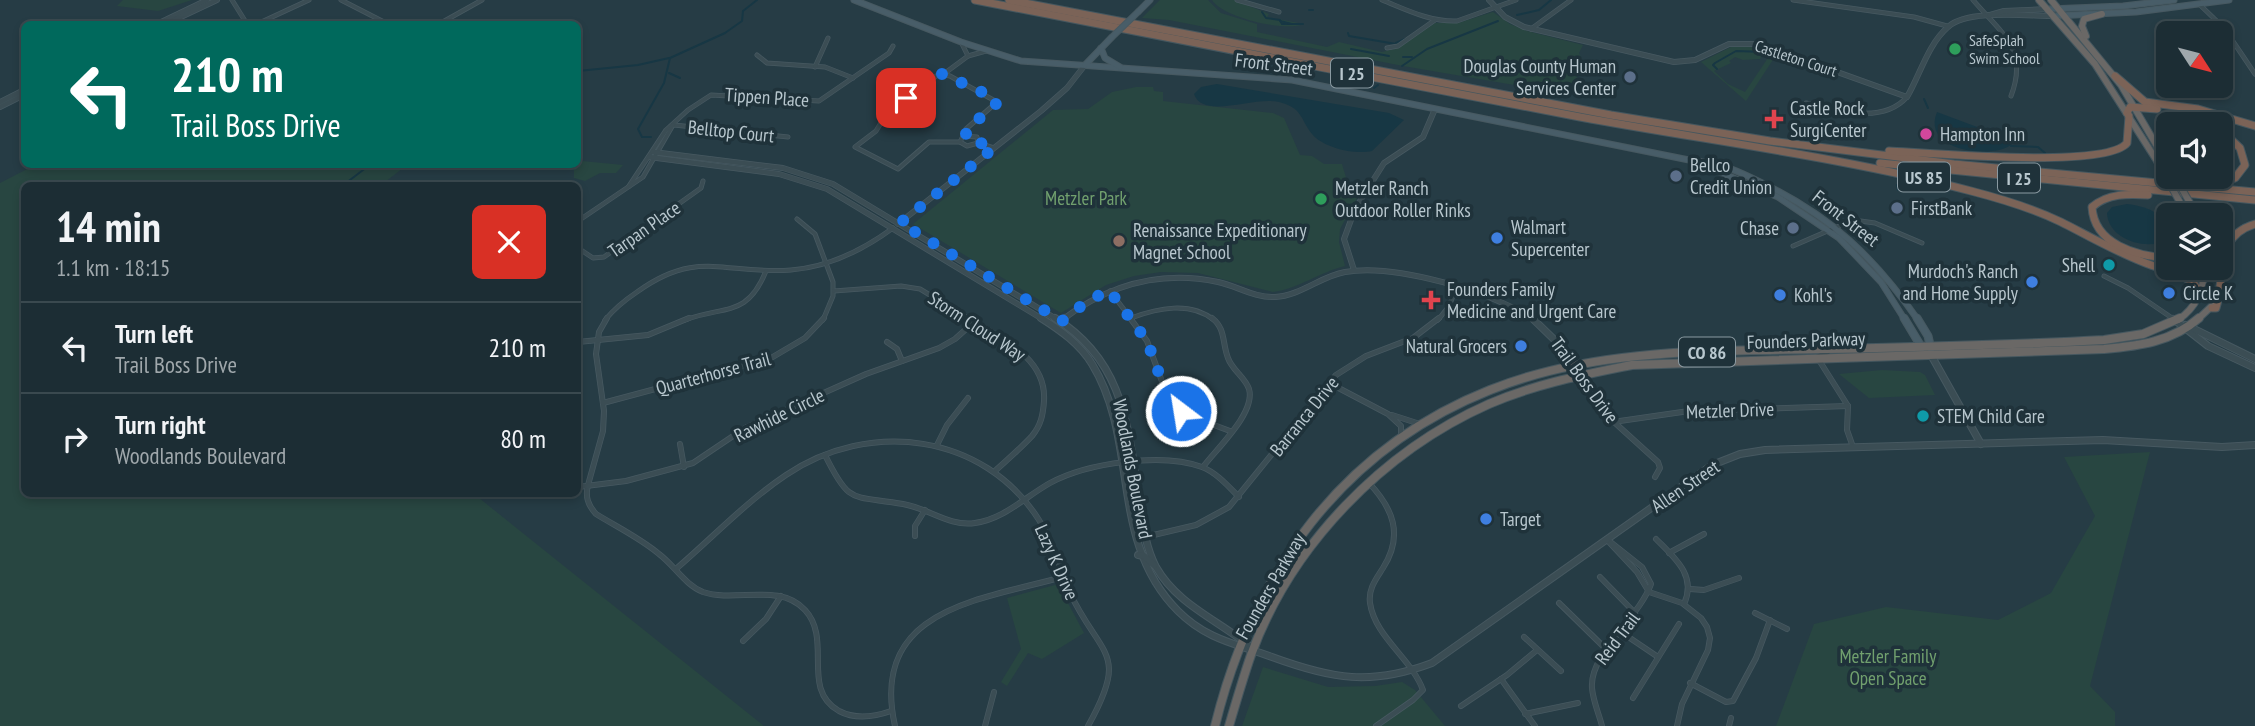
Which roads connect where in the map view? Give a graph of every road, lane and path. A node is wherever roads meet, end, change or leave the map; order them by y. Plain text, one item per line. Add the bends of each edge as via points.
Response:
1 (207, 0) edge
2 (217, 0) edge
3 (232, 0) edge
4 (309, 0) edge
5 (341, 0) edge
6 (482, 0) edge
7 (854, 0) edge
8 (975, 0) edge
9 (1009, 0) edge
10 (1150, 0) edge
11 (1237, 0) edge
12 (1382, 0) edge
13 (1489, 0) edge
14 (1516, 0) edge
15 (1571, 0) edge
16 (1793, 0) edge
17 (1973, 0) edge
18 (2039, 0) edge
19 (2051, 0) edge
20 (2174, 0) edge
21 (2230, 0) edge
22 (2200, 4) junction
23 (1498, 8) junction
24 (2048, 9) junction
25 (2059, 9) junction
26 (1279, 12) dead end
27 (2102, 14) junction
28 (1987, 16) junction
29 (2054, 16) junction
30 (2066, 16) junction
31 (1435, 20) junction
32 (163, 21) edge
33 (172, 21) edge
34 (245, 21) edge
35 (264, 21) edge
36 (382, 21) edge
37 (444, 21) edge
38 (1947, 26) junction
39 (1531, 29) junction
40 (828, 38) dead end
41 (961, 42) junction
42 (2090, 43) junction
43 (893, 46) dead end
44 (1101, 48) junction
45 (1387, 48) dead end
46 (986, 51) junction
47 (757, 55) dead end
48 (968, 56) junction
49 (1085, 65) junction
50 (816, 67) junction
51 (1121, 68) junction
52 (944, 74) junction
53 (2255, 74) edge
54 (2115, 76) junction
55 (853, 78) junction
56 (21, 94) edge
57 (2011, 96) dead end
58 (1907, 97) junction
59 (1806, 103) dead end
60 (0, 104) edge
61 (2134, 106) junction
62 (1435, 109) junction
63 (2184, 112) edge
64 (2208, 112) edge
65 (2128, 114) junction
66 (2233, 119) edge
67 (673, 124) junction
68 (2255, 126) edge
69 (966, 135) junction
70 (788, 137) dead end
71 (2233, 137) edge
72 (960, 142) junction
73 (978, 142) junction
74 (2156, 144) edge
75 (1805, 146) junction
76 (994, 148) junction
77 (1783, 151) junction
78 (2251, 153) dead end
79 (651, 154) junction
80 (658, 155) junction
81 (1694, 161) junction
82 (2075, 175) junction
83 (2248, 176) dead end
84 (703, 181) dead end
85 (629, 186) junction
86 (2255, 191) edge
87 (2255, 202) edge
88 (2180, 203) edge
89 (581, 218) edge
90 (797, 219) dead end
91 (900, 223) junction
92 (2255, 224) edge
93 (1838, 227) junction
94 (893, 228) junction
95 (1830, 231) junction
96 (1922, 243) dead end
97 (1793, 246) dead end
98 (581, 250) edge
99 (2156, 256) edge
100 (828, 262) junction
101 (2156, 266) edge
102 (1354, 270) junction
103 (766, 271) junction
104 (2104, 276) dead end
105 (2190, 280) edge
106 (2204, 280) edge
107 (2218, 280) edge
108 (1457, 286) junction
109 (1109, 290) junction
110 (834, 291) junction
111 (2201, 295) junction
112 (2212, 308) junction
113 (1131, 318) junction
114 (1062, 321) junction
115 (2176, 321) junction
116 (974, 322) junction
117 (1055, 327) junction
118 (2187, 328) junction
119 (598, 338) junction
120 (581, 341) edge
121 (887, 342) dead end
122 (1919, 345) junction
123 (1931, 345) junction
124 (1838, 349) junction
125 (1931, 355) junction
126 (1816, 357) junction
127 (2255, 359) edge
128 (902, 361) junction
129 (1576, 365) junction
130 (2255, 368) edge
131 (1581, 373) junction
132 (1329, 383) junction
133 (968, 398) dead end
134 (603, 402) junction
135 (1849, 406) junction
136 (1388, 414) junction
137 (1613, 422) junction
138 (1421, 424) junction
139 (1230, 430) junction
140 (1401, 438) junction
141 (680, 444) dead end
142 (1981, 444) junction
143 (937, 445) junction
144 (2255, 445) edge
145 (1854, 447) junction
146 (1378, 454) junction
147 (825, 455) junction
148 (1132, 464) junction
149 (1122, 465) junction
150 (684, 467) junction
151 (1203, 467) junction
152 (996, 470) junction
153 (1655, 477) dead end
154 (1368, 481) junction
155 (587, 486) junction
156 (581, 487) edge
157 (1239, 497) junction
158 (1026, 498) junction
159 (925, 510) junction
160 (1704, 534) dead end
161 (915, 536) dead end
162 (1145, 537) junction
163 (1656, 539) dead end
164 (1607, 540) junction
165 (1669, 554) junction
166 (1138, 555) junction
167 (1156, 567) junction
168 (677, 568) junction
169 (1063, 577) junction
170 (1600, 578) dead end
171 (1739, 578) dead end
172 (1690, 589) junction
173 (1648, 592) junction
174 (781, 596) junction
175 (1559, 603) dead end
176 (1684, 604) junction
177 (1755, 612) dead end
178 (1635, 613) junction
179 (1770, 620) junction
180 (1679, 624) dead end
181 (1787, 629) dead end
182 (1621, 632) junction
183 (1524, 637) dead end
184 (1242, 638) junction
185 (743, 641) dead end
186 (1238, 648) junction
187 (1253, 649) junction
188 (1537, 650) junction
189 (1607, 650) junction
190 (1658, 657) junction
191 (1414, 671) junction
192 (1561, 671) dead end
193 (1501, 680) junction
194 (1690, 683) junction
195 (994, 692) dead end
196 (1633, 698) dead end
197 (1578, 703) dead end
198 (1461, 706) dead end
199 (891, 710) junction
200 (1525, 714) junction
201 (1731, 718) dead end
202 (895, 726) edge
203 (985, 726) edge
204 (1088, 726) edge
205 (1215, 726) edge
206 (1229, 726) edge
207 (1376, 726) edge
208 (1533, 726) edge
209 (1602, 726) edge
210 (1677, 726) edge
211 (1729, 726) edge

1 - 32 street
2 - 33 street
3 - 34 street
4 - 35 street
5 - 36 street
6 - 37 street
7 - 41 main road, Front Street
8 - 77 highway, I 25 via 1582,117
9 - 75 highway, I 25 via 1611,115
10 - 44 main road, bridge
11 - 26 street
12 - 31 street
13 - 23 street, Castleton Court
14 - 23 street
15 - 39 street
16 - 38 street
17 - 28 street
18 - 24 highway
19 - 25 highway
20 - 25 main road
21 - 22 main road
22 - 27 main road
22 - 53 street via 2224,28
23 - 31 street via 1457,21
23 - 39 street, Castleton Court via 1505,17
24 - 25 main road
24 - 28 street via 1999,11
24 - 29 highway
25 - 30 highway
27 - 30 main road
27 - 42 highway via 2082,22
28 - 29 street
28 - 38 street
28 - 57 street via 2009,41 2019,62
29 - 30 main road
29 - 65 highway via 2095,64
30 - 42 highway
31 - 45 street via 1401,45
38 - 58 street
39 - 58 street, Castleton Court via 1674,62 1695,60 1725,45 1755,43
40 - 50 street
41 - 46 main road, Front Street
41 - 48 street
42 - 54 highway
43 - 55 street, Tippen Place
44 - 49 main road
44 - 51 main road via 1105,58
46 - 48 street
46 - 49 main road, Front Street via 1021,61
47 - 50 street via 767,63
48 - 52 street
49 - 51 main road, Front Street
49 - 76 street via 1060,95
50 - 55 street
51 - 62 main road, Front Street via 1280,78
52 - 69 street via 996,102
52 - 72 street via 890,110 876,131 855,147 898,169 930,140
54 - 61 highway
54 - 64 highway via 2145,102
55 - 67 street, Tippen Place via 817,101 715,93
56 - 60 street
58 - 59 street via 1896,110 1878,113
61 - 63 highway
61 - 65 highway via 2128,108
61 - 74 highway
62 - 81 main road, Front Street
62 - 102 street via 1422,139 1382,164 1347,225 1344,240
65 - 75 highway, US 85 via 2126,145 2095,156 1973,158
65 - 88 highway, bridge
66 - 68 highway
67 - 70 street, Belltop Court
67 - 79 street, Tippen Place
67 - 80 street, Tippen Place
69 - 72 street
69 - 73 street via 975,135
71 - 78 highway
72 - 73 street via 970,147
73 - 76 street
75 - 82 highway, I 25
76 - 91 street
77 - 87 highway, I 25
77 - 101 highway, US 85 via 1994,195
79 - 80 street, Woodlands Boulevard
79 - 85 street, Tippen Place
80 - 85 street, Tippen Place via 643,177
80 - 91 street, Woodlands Boulevard via 760,164 803,173 843,189
80 - 94 street, Woodlands Boulevard via 799,179 837,194
81 - 93 main road, Front Street via 1755,180
81 - 95 main road, Front Street via 1778,197
82 - 83 highway via 2211,183
82 - 86 highway, I 25
84 - 98 street, Tarpan Place via 701,188 604,257 593,258
85 - 89 street
87 - 99 highway via 2132,194 2106,197 2094,204 2094,222 2111,241
90 - 100 street via 816,234
91 - 94 street
91 - 114 street, Woodlands Boulevard
92 - 112 highway via 2240,227 2229,238 2222,291
93 - 95 street
93 - 96 street via 1853,220 1866,221
93 - 123 main road, Front Street via 1892,279
94 - 100 street via 864,250
94 - 117 street, Woodlands Boulevard
95 - 97 street
95 - 122 main road, Front Street via 1881,282
100 - 103 street
100 - 110 street
102 - 108 street, Trail Boss Drive via 1386,271
102 - 109 street, Trail Boss Drive via 1326,276 1279,297 1185,278 1146,280
103 - 119 street via 757,292 736,308 696,316 646,335
103 - 119 street via 692,266 665,273 615,310
104 - 115 street
105 - 111 highway
106 - 111 highway
107 - 112 highway
108 - 129 street, Trail Boss Drive via 1521,310 1552,334
108 - 132 street, Barranca Drive via 1449,308 1429,330 1357,360
109 - 113 street
109 - 114 street, Trail Boss Drive
110 - 116 street, Storm Cloud Way via 913,287
110 - 134 street, Quarterhorse Trail via 815,330 783,353
111 - 115 highway, Founders Parkway / CO 86
112 - 118 highway, Founders Parkway / CO 86
113 - 139 street via 1151,347 1175,407
113 - 139 street via 1182,308 1216,323 1224,335 1227,359 1250,395 1244,414
114 - 117 street, Trail Boss Drive
114 - 148 street, Woodlands Boulevard via 1089,343 1111,372 1121,400
115 - 118 street
115 - 123 highway, Founders Parkway / CO 86 via 2127,338
116 - 128 street, Rawhide Circle via 948,344
116 - 152 street, Storm Cloud Way via 1026,355 1039,371 1045,390 1045,410 1038,428
117 - 149 street, Woodlands Boulevard via 1077,343 1102,376
118 - 125 highway, Founders Parkway / CO 86 via 2131,347
118 - 127 street
118 - 130 street via 2215,350
119 - 120 street
119 - 134 street
121 - 128 street via 897,349
122 - 123 highway, Founders Parkway / CO 86
122 - 124 highway, Founders Parkway / CO 86
122 - 125 main road, Front Street
123 - 125 main road, Front Street
124 - 126 street
124 - 129 highway, Founders Parkway / CO 86 via 1651,354
125 - 126 highway, Founders Parkway / CO 86
125 - 142 street, Front Street
126 - 131 highway, Founders Parkway / CO 86 via 1655,363
126 - 135 street
128 - 150 street, Rawhide Circle via 754,423
129 - 131 street, Trail Boss Drive
129 - 138 highway, Founders Parkway / CO 86 via 1492,389
131 - 137 street, Trail Boss Drive via 1595,401
131 - 154 highway, Founders Parkway / CO 86 via 1472,411 1408,448
132 - 136 street
132 - 157 street, Barranca Drive
133 - 143 street
134 - 155 street via 603,432
135 - 137 street, Metzler Drive via 1689,411
135 - 145 street via 1847,430
136 - 138 street
136 - 140 street via 1401,426
137 - 153 street, Trail Boss Drive via 1658,462
138 - 140 highway, Founders Parkway / CO 86
139 - 151 street
140 - 146 highway, Founders Parkway / CO 86
141 - 150 street
142 - 144 street, Allen Street via 2103,440
142 - 145 street, Allen Street
143 - 147 street, Lazy K Drive via 890,440
143 - 152 street, Lazy K Drive
145 - 164 street, Allen Street via 1765,450 1725,458
146 - 154 highway
146 - 184 highway, Founders Parkway / CO 86 via 1293,545 1259,599
147 - 159 street via 849,496
147 - 168 street, Lazy K Drive via 766,486
148 - 149 street
148 - 151 street via 1165,460
148 - 162 street, Woodlands Boulevard
149 - 158 street via 1067,475
149 - 166 street, Woodlands Boulevard
150 - 155 street, Rawhide Circle
151 - 157 street
152 - 158 street, Lazy K Drive
154 - 187 highway, Founders Parkway / CO 86 via 1335,514 1300,561
154 - 191 street via 1390,507 1395,530 1389,558 1371,587 1371,611
155 - 156 street, Rawhide Circle
155 - 168 street via 592,510
157 - 162 street, Barranca Drive via 1204,524
158 - 159 street via 993,518 967,524
158 - 169 street, Lazy K Drive via 1054,547
159 - 161 street via 915,526
160 - 165 street
162 - 167 street, Woodlands Boulevard
163 - 165 street
164 - 173 street, Reid Trail via 1637,572
164 - 191 street, Allen Street via 1442,657
165 - 172 street via 1687,574
166 - 167 street
166 - 186 street, Woodlands Boulevard via 1153,584 1177,610
167 - 184 street, Woodlands Boulevard via 1190,607
168 - 174 street via 692,585 713,595
169 - 199 street via 956,606 927,621 898,654 888,684
169 - 204 street, Lazy K Drive via 1112,667 1107,694
170 - 178 street
171 - 172 street via 1704,590
172 - 176 street
173 - 176 street, Reid Trail
173 - 178 street, Reid Trail
174 - 185 street
174 - 199 street via 802,608 816,628 816,679 826,702 858,717
175 - 189 street
176 - 194 street via 1701,619 1709,640
177 - 179 street
178 - 182 street, Reid Trail
179 - 181 street
179 - 194 street via 1733,701 1726,702
180 - 190 street
182 - 189 street, Reid Trail
182 - 190 street
183 - 188 street
184 - 186 highway, Founders Parkway / CO 86
184 - 187 street, Woodlands Boulevard
186 - 187 street, Woodlands Boulevard
186 - 205 highway, Founders Parkway / CO 86
187 - 191 street, Allen Street via 1335,678 1380,679
187 - 206 highway, Founders Parkway / CO 86
188 - 192 street
188 - 193 street
189 - 209 street, Reid Trail via 1591,676
190 - 196 street
191 - 207 street via 1422,694
193 - 198 street
193 - 200 street
194 - 210 street
195 - 203 street
197 - 200 street
199 - 202 street
200 - 208 street
201 - 211 street

